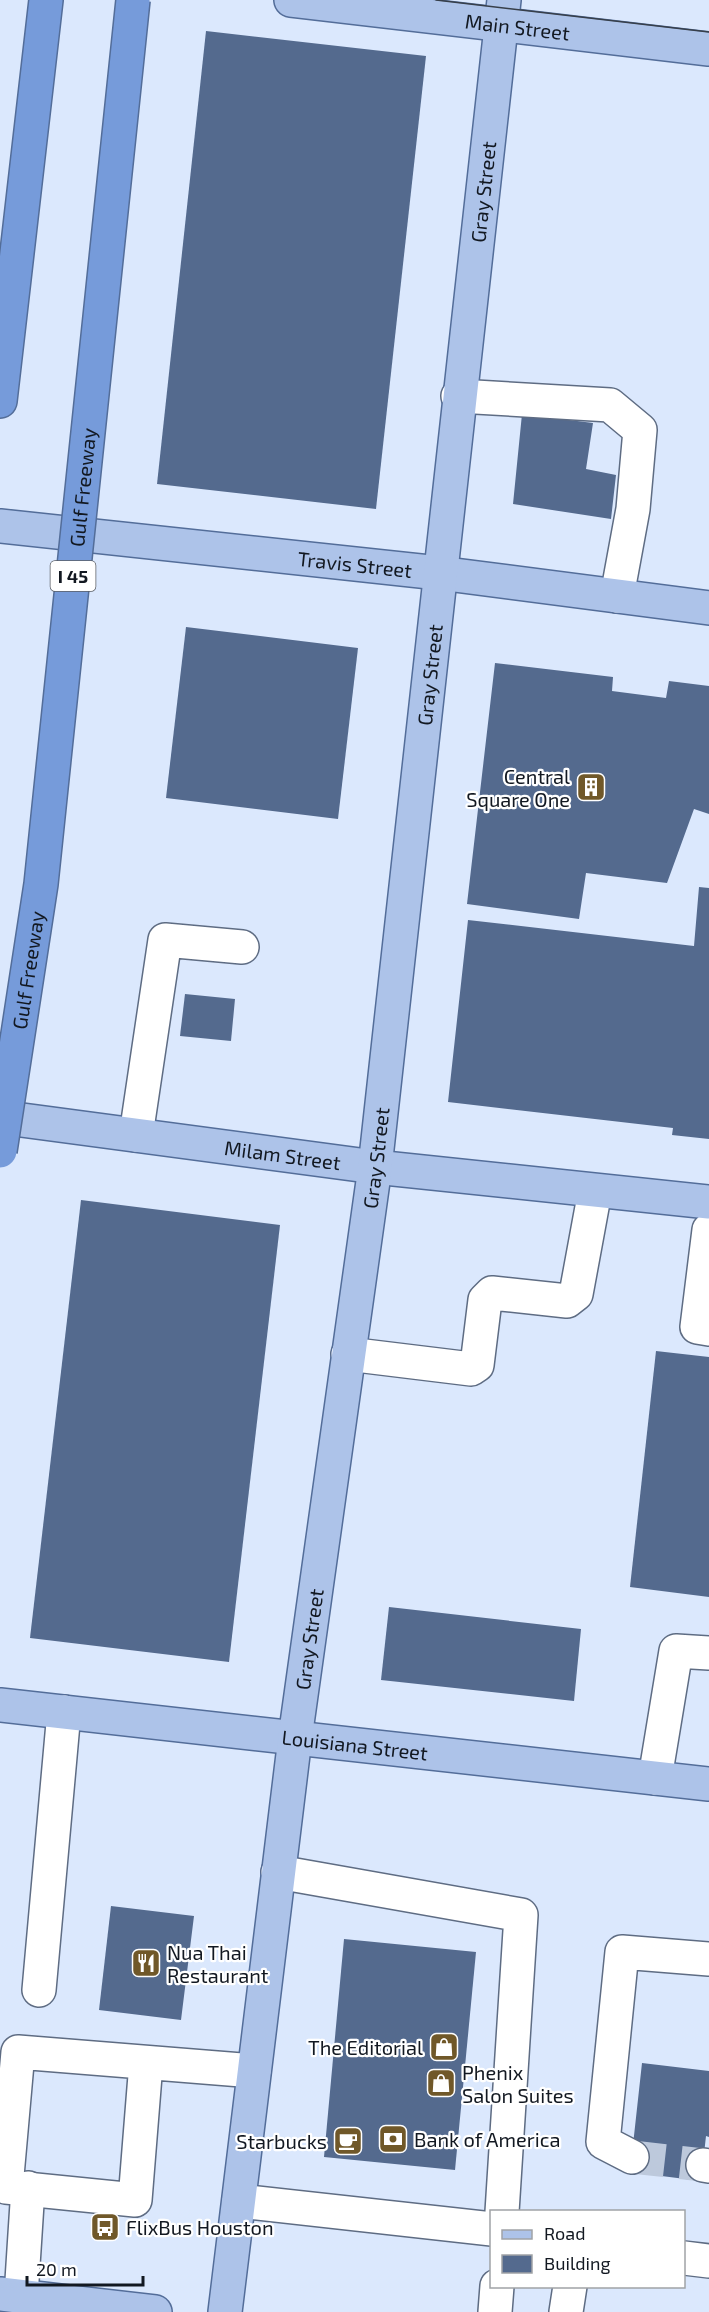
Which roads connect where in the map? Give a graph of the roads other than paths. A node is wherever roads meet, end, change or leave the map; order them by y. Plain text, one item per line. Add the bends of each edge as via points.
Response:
1 (46, 0) edge
2 (133, 0) edge
3 (291, 0) edge
4 (502, 12) edge
5 (709, 49) edge
6 (459, 396) junction
7 (0, 401) edge
8 (0, 526) edge
9 (439, 573) junction
10 (617, 596) junction
11 (709, 608) edge
12 (242, 947) dead end
13 (0, 1117) edge
14 (136, 1135) junction
15 (0, 1151) edge
16 (375, 1167) junction
17 (595, 1191) junction
18 (709, 1202) edge
19 (709, 1230) edge
20 (709, 1329) edge
21 (348, 1354) junction
22 (709, 1653) edge
23 (0, 1705) edge
24 (64, 1712) junction
25 (295, 1738) junction
26 (655, 1778) junction
27 (709, 1784) edge
28 (278, 1872) junction
29 (709, 1959) edge
30 (39, 1990) dead end
31 (146, 2063) junction
32 (254, 2071) junction
33 (632, 2157) tunnel mouth
34 (28, 2188) junction
35 (238, 2200) junction
36 (502, 2210) edge
37 (490, 2229) edge
38 (685, 2258) edge
39 (709, 2261) edge
40 (497, 2288) edge
41 (570, 2288) edge
42 (11, 2295) edge
43 (63, 2307) edge
44 (155, 2312) edge
45 (225, 2312) edge
46 (495, 2312) edge
47 (566, 2312) edge

1 - 7 highway
2 - 15 highway, Gulf Freeway / I 45, bridge via 41,884
3 - 4 main road, Main Street
4 - 5 main road, Main Street
4 - 6 main road, Gray Street
6 - 9 main road, Gray Street
6 - 10 lane via 610,405 640,430 633,509
8 - 9 main road, Travis Street
9 - 10 main road, Travis Street
9 - 16 main road, Gray Street
10 - 11 main road, Travis Street
12 - 14 lane via 165,940
13 - 14 main road, Milam Street
14 - 16 main road, Milam Street
16 - 17 main road, Milam Street
16 - 21 main road, Gray Street
17 - 18 main road, Milam Street
17 - 21 lane via 576,1294 567,1301 492,1293 486,1300 477,1365 471,1369
19 - 20 lane via 697,1327
21 - 25 main road, Gray Street
22 - 26 lane via 676,1651
23 - 24 main road, Louisiana Street
24 - 25 main road, Louisiana Street
24 - 30 lane
25 - 26 main road, Louisiana Street
25 - 28 main road, Gray Street
26 - 27 main road, Louisiana Street
28 - 32 main road, Gray Street
28 - 36 lane via 521,1915
29 - 33 lane via 622,1952 603,2142
31 - 32 lane
31 - 34 lane via 135,2200
31 - 34 lane via 18,2052 6,2187
32 - 35 main road, Gray Street
34 - 42 lane
35 - 37 lane
35 - 45 main road, Gray Street
38 - 39 lane
40 - 46 lane
41 - 47 lane
42 - 43 main road
43 - 44 main road

